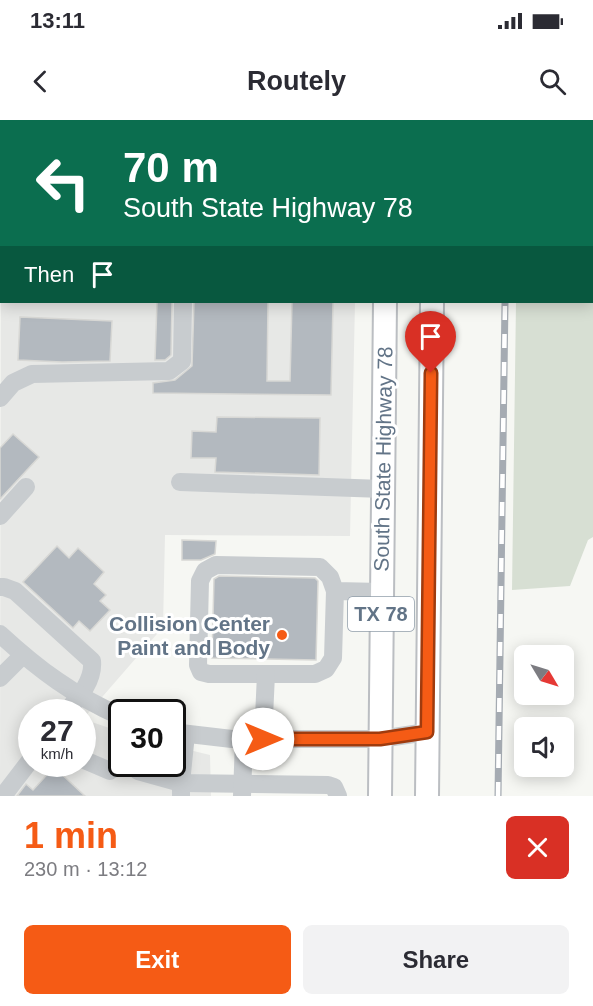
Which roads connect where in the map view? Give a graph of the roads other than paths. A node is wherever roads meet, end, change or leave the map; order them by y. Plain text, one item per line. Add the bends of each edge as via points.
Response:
1 (183, 303) edge
2 (385, 303) edge
3 (432, 303) edge
4 (0, 398) edge
5 (180, 482) dead end
6 (26, 488) dead end
7 (383, 489) junction
8 (0, 516) edge
9 (0, 587) edge
10 (335, 591) junction
11 (382, 592) junction
12 (0, 634) edge
13 (23, 655) junction
14 (266, 674) junction
15 (0, 678) edge
16 (79, 696) junction
17 (77, 699) edge
18 (108, 710) edge
19 (427, 732) junction
20 (186, 734) edge
21 (244, 739) junction
22 (263, 739) junction
23 (380, 739) junction
24 (18, 776) edge
25 (152, 777) edge
26 (181, 790) edge
27 (242, 790) edge
28 (3, 796) edge
29 (338, 796) edge
30 (380, 796) edge
31 (427, 796) edge

1 - 4 street via 182,361 169,371 32,374 13,383
2 - 7 main road, South State Highway 78 / TX 78
3 - 19 main road, TX 78
5 - 7 street
6 - 8 street
7 - 11 main road, South State Highway 78 / TX 78
9 - 16 street via 15,591 92,661 90,679
10 - 11 street
10 - 14 street via 333,658 326,669 315,674
10 - 14 street via 330,577 320,567 216,565 205,571 200,580 201,672
11 - 23 main road, South State Highway 78 / TX 78
12 - 13 street
13 - 15 street
13 - 16 street
14 - 22 street
16 - 17 street
16 - 18 street
19 - 23 street
19 - 31 main road, TX 78
20 - 21 street
21 - 22 street
21 - 27 street
22 - 23 street
23 - 30 main road, South State Highway 78 / TX 78
24 - 28 street
25 - 26 street
26 - 27 street
27 - 29 street via 328,785 334,787

